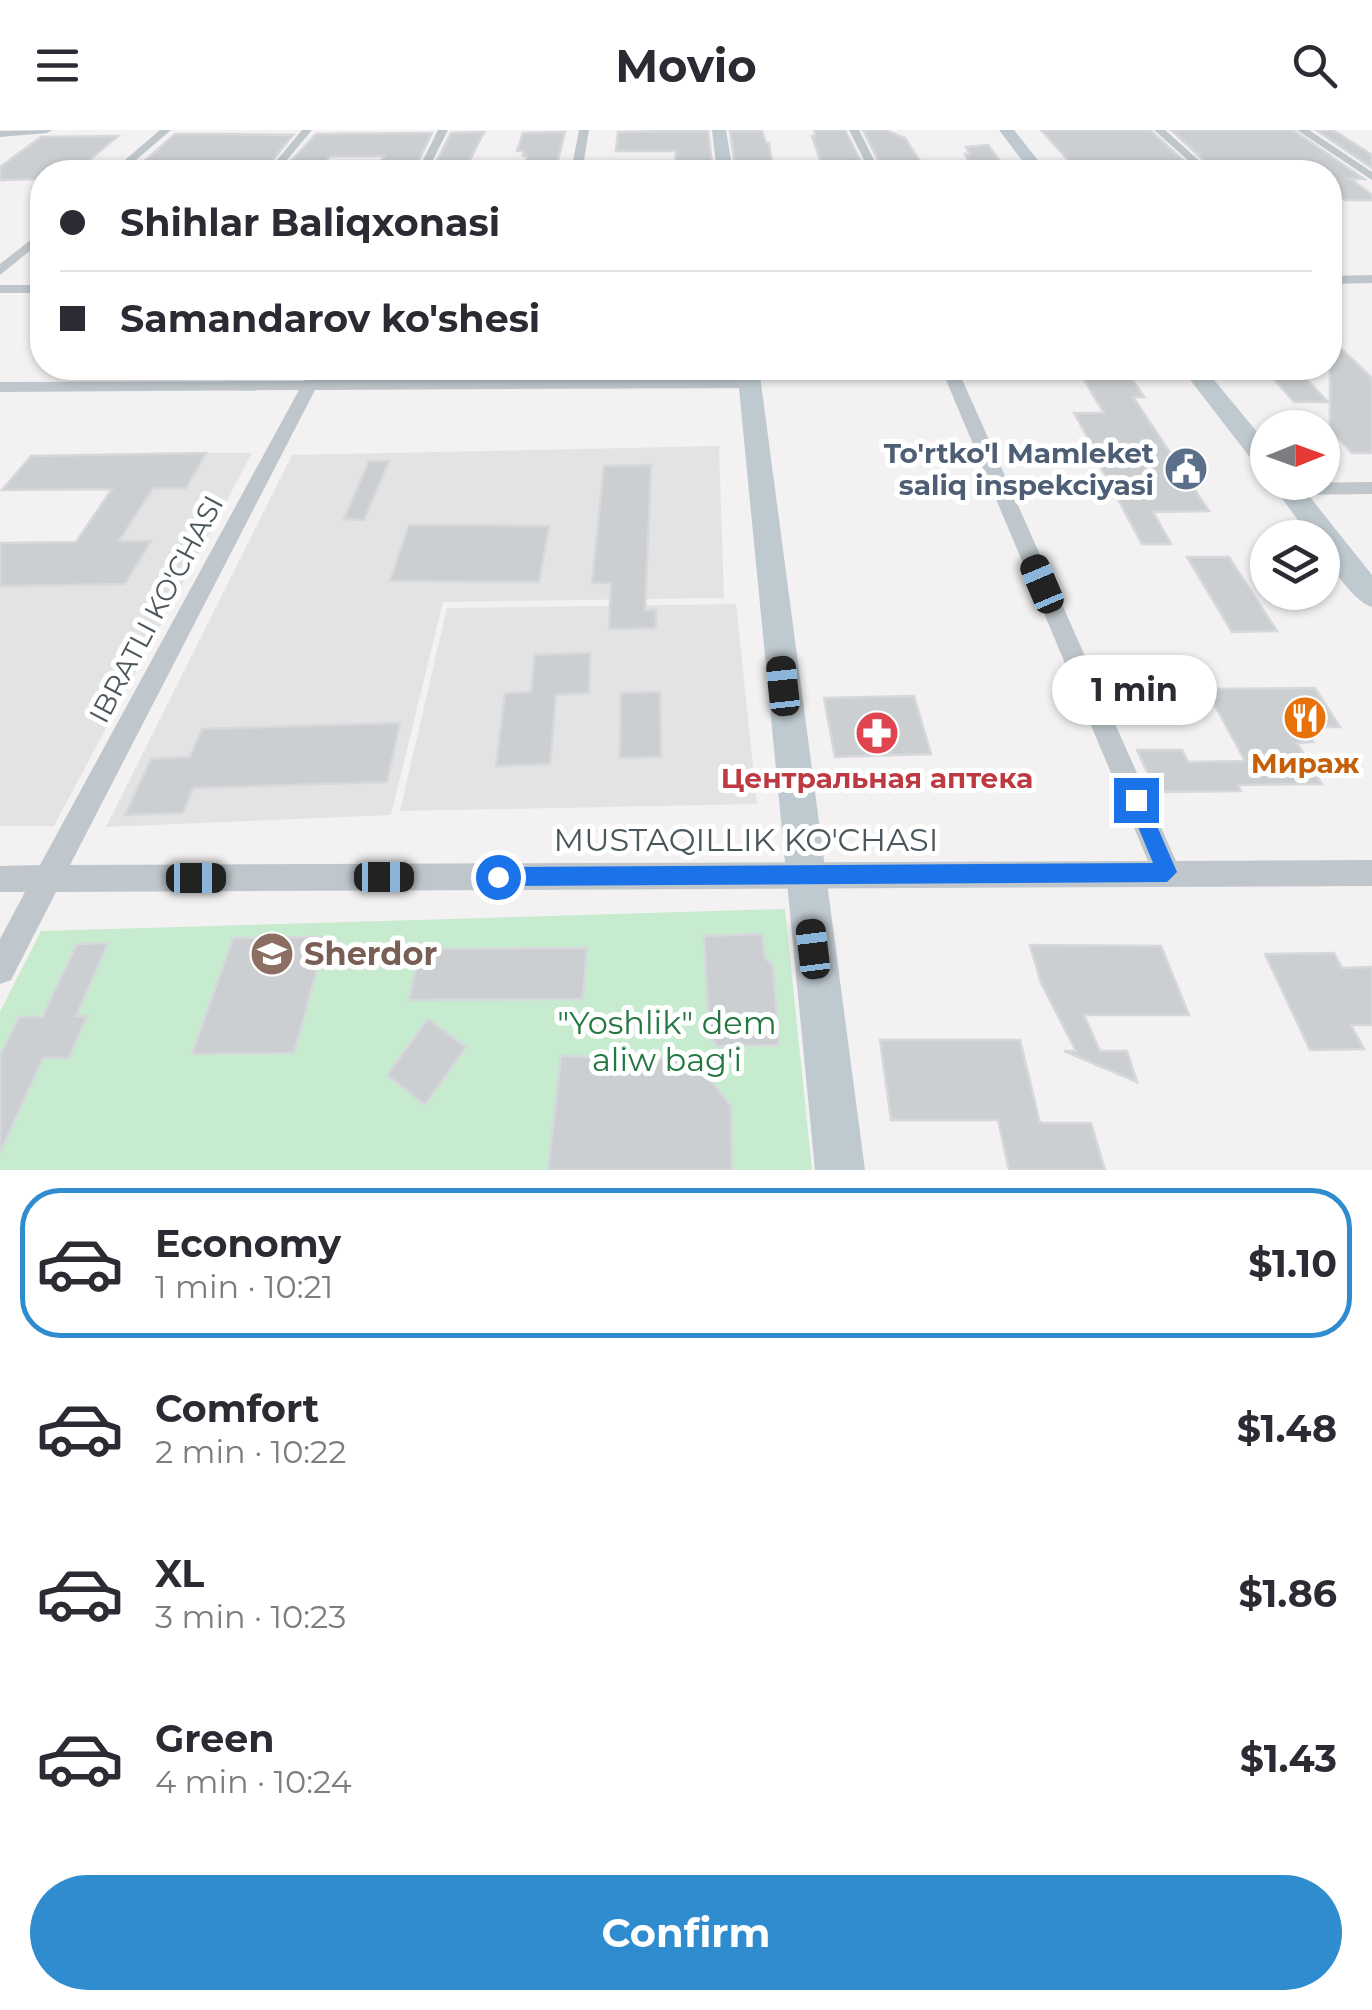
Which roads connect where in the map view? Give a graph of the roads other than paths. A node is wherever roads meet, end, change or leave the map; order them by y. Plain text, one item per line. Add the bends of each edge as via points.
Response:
1 (47, 130) edge
2 (166, 130) edge
3 (306, 130) edge
4 (444, 130) edge
5 (584, 130) edge
6 (719, 130) edge
7 (854, 130) edge
8 (1006, 130) edge
9 (1160, 130) edge
10 (1302, 130) edge
11 (36, 132) edge
12 (0, 134) edge
13 (16, 144) dead end
14 (130, 160) edge
15 (282, 160) edge
16 (428, 160) edge
17 (578, 160) edge
18 (723, 160) edge
19 (869, 160) edge
20 (1030, 160) edge
21 (1194, 160) edge
22 (1372, 177) edge
23 (30, 245) edge
24 (0, 271) edge
25 (1342, 280) edge
26 (1372, 280) edge
27 (0, 289) edge
28 (30, 289) edge
29 (200, 380) edge
30 (313, 380) edge
31 (749, 380) edge
32 (954, 380) edge
33 (1202, 380) edge
34 (0, 387) edge
35 (1250, 440) edge
36 (1340, 487) edge
37 (1372, 488) edge
38 (1297, 500) edge
39 (1372, 596) edge
40 (1167, 872) junction
41 (1372, 873) edge
42 (804, 876) junction
43 (46, 878) junction
44 (0, 879) edge
45 (0, 969) edge
46 (840, 1170) edge

1 - 11 street
2 - 14 street
3 - 15 street
4 - 16 street
5 - 17 street
6 - 18 street
7 - 19 street
8 - 20 street
9 - 21 street
10 - 22 street
11 - 12 street
11 - 13 street
23 - 24 street
25 - 26 street
27 - 28 street
29 - 34 street
30 - 43 street, IBRATLI KO'CHASI
31 - 42 street
32 - 40 street
33 - 35 street
36 - 37 street
38 - 39 street
40 - 41 street, MUSTAQILLIK KO'CHASI
40 - 42 street, MUSTAQILLIK KO'CHASI
42 - 43 street, MUSTAQILLIK KO'CHASI
42 - 46 street
43 - 44 street, MUSTAQILLIK KO'CHASI
43 - 45 street, IBRATLI KO'CHASI

